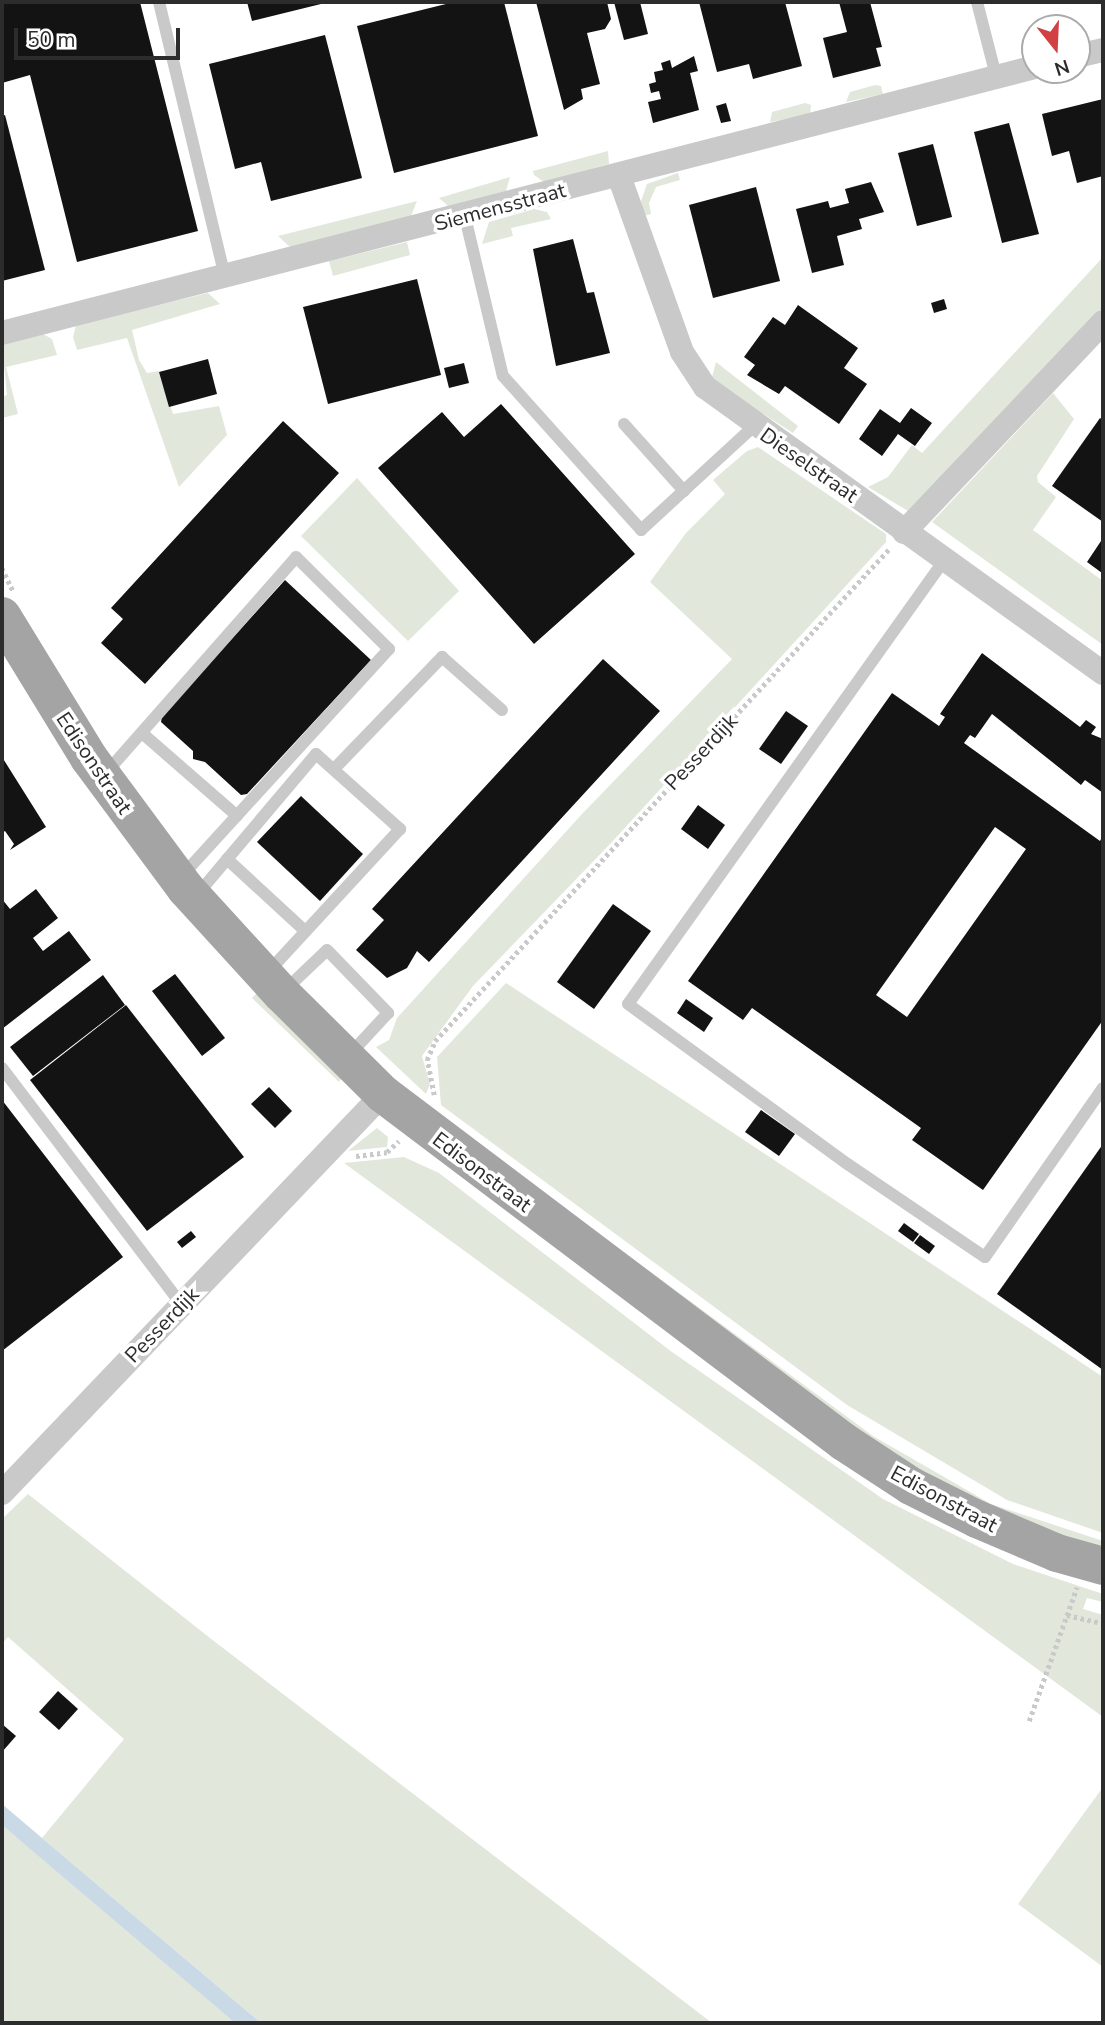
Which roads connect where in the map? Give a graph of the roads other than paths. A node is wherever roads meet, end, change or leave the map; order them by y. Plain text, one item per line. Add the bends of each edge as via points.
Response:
1 (159, 2) edge
2 (977, 2) edge
3 (1021, 70) edge
4 (996, 76) junction
5 (619, 176) junction
6 (465, 217) junction
7 (225, 276) junction
8 (1103, 323) edge
9 (2, 333) edge
10 (624, 424) dead end
11 (754, 426) junction
12 (684, 491) junction
13 (905, 532) junction
14 (945, 559) junction
15 (2, 616) edge
16 (1103, 673) edge
17 (502, 709) dead end
18 (142, 733) junction
19 (334, 769) junction
20 (102, 776) junction
21 (237, 816) junction
22 (227, 859) junction
23 (187, 889) junction
24 (303, 930) junction
25 (273, 985) junction
26 (346, 1059) junction
27 (2, 1068) edge
28 (1103, 1088) edge
29 (383, 1094) junction
30 (181, 1304) junction
31 (2, 1493) edge
32 (1091, 1574) edge

1 - 7 lane
2 - 4 lane
3 - 4 street, Siemensstraat
4 - 5 street, Siemensstraat
5 - 6 street, Siemensstraat
5 - 11 street, Dieselstraat via 682,352 705,387
6 - 7 street, Siemensstraat
6 - 12 lane via 503,376 641,530
7 - 9 street, Siemensstraat
8 - 13 street
10 - 12 lane
11 - 12 lane
11 - 13 street, Dieselstraat
13 - 14 street, Dieselstraat
14 - 16 street, Dieselstraat
14 - 28 lane via 628,1004 849,1165 985,1257
15 - 20 main road, Edisonstraat
17 - 19 lane via 442,657
18 - 20 lane
18 - 21 lane
18 - 21 lane via 296,557 388,649
19 - 22 lane via 316,754
19 - 24 lane via 400,829
20 - 23 main road, Edisonstraat
21 - 23 lane
22 - 23 lane
22 - 24 lane
23 - 25 main road, Edisonstraat
24 - 25 lane
25 - 26 main road, Edisonstraat
25 - 26 lane via 327,950 388,1013
26 - 29 main road, Edisonstraat
27 - 30 lane
29 - 30 street, Pesserdijk
29 - 32 main road, Edisonstraat via 710,1343 911,1486 1057,1553
30 - 31 street, Pesserdijk

